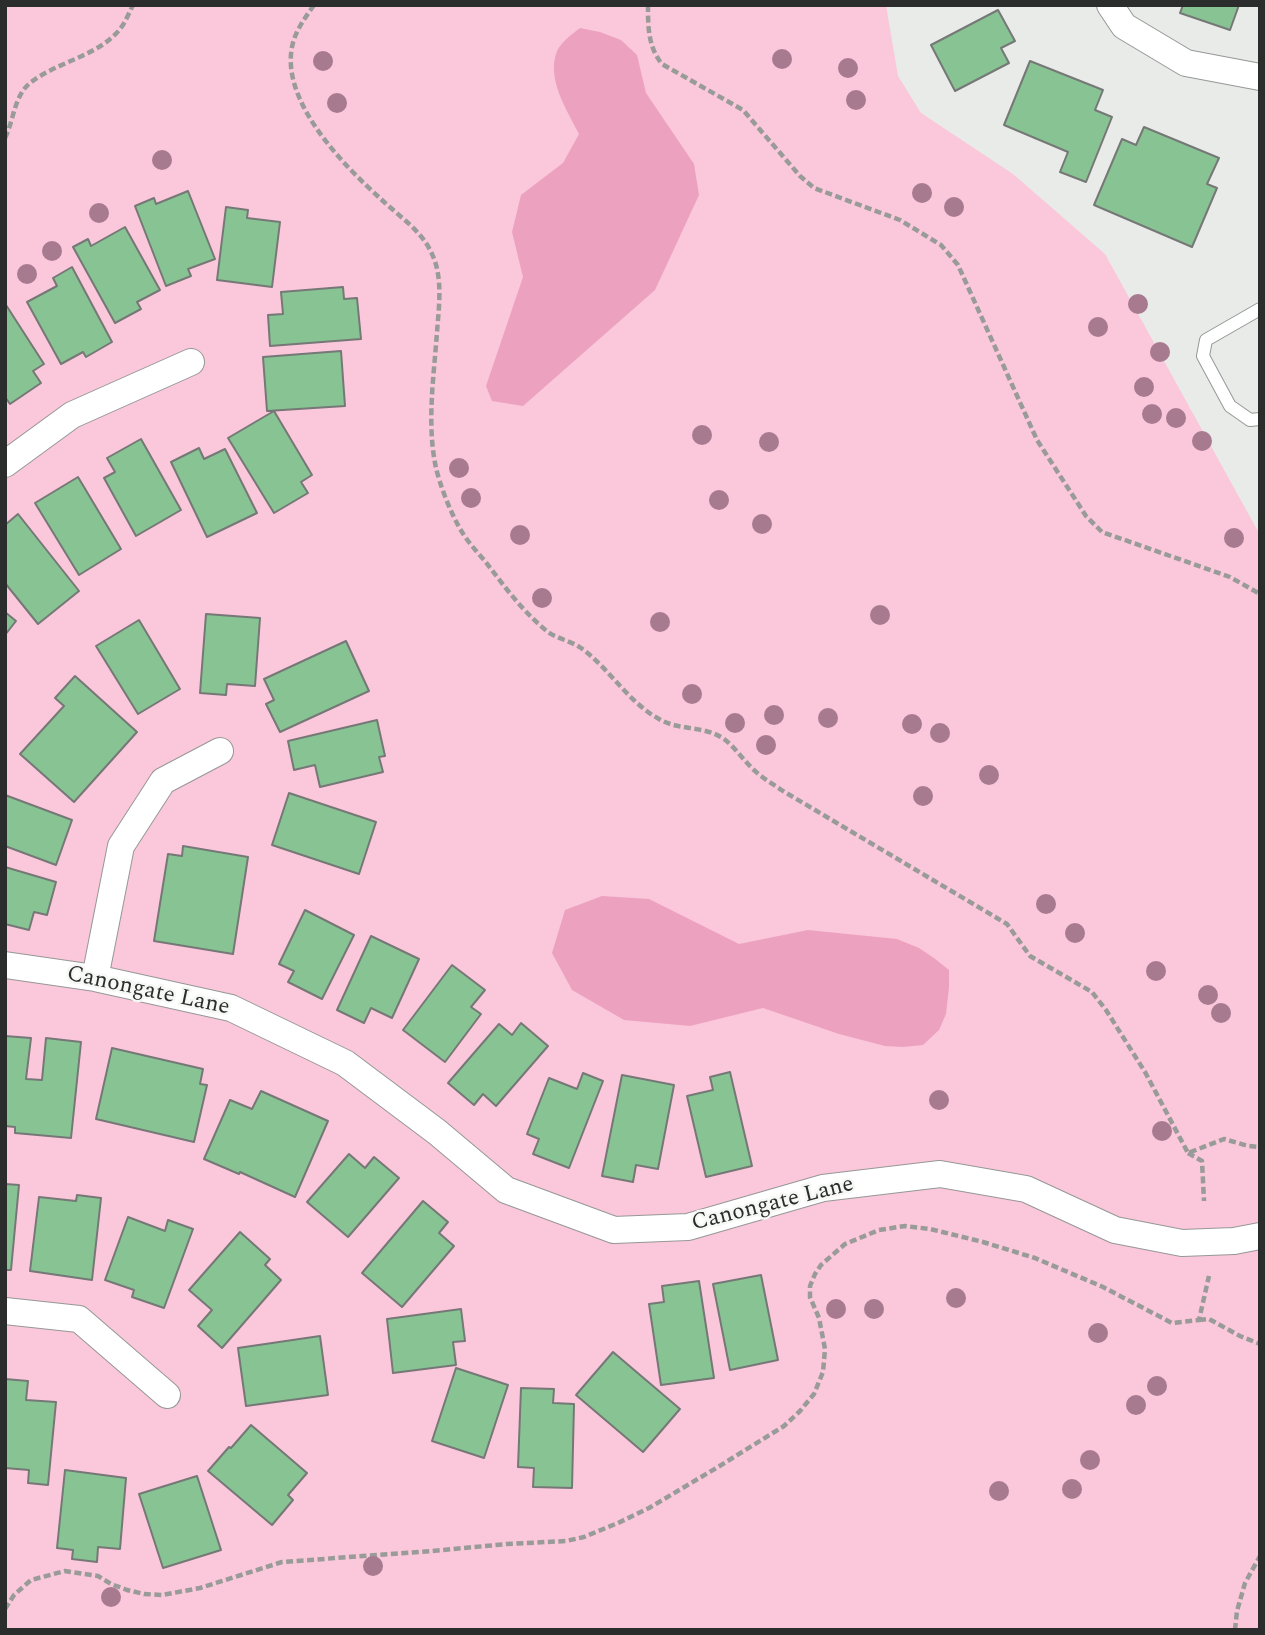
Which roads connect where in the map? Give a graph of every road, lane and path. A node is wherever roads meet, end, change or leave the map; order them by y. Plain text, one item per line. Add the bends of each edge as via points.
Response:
1 (133, 5) edge
2 (314, 5) edge
3 (648, 5) edge
4 (1110, 5) edge
5 (1260, 77) edge
6 (5, 138) edge
7 (1260, 309) edge
8 (191, 362) dead end
9 (1260, 419) edge
10 (5, 464) edge
11 (1260, 594) edge
12 (220, 751) dead end
13 (5, 965) edge
14 (95, 978) junction
15 (1260, 1147) edge
16 (1188, 1153) junction
17 (1205, 1201) dead end
18 (1260, 1236) edge
19 (1209, 1276) dead end
20 (5, 1311) edge
21 (1199, 1320) junction
22 (1260, 1344) edge
23 (167, 1395) dead end
24 (1260, 1556) edge
25 (5, 1609) edge
26 (1235, 1630) edge

1 - 6 path via 120,30 101,46 28,84 16,102
2 - 16 path via 292,44 292,71 299,97 339,158 422,236 439,273 431,428 435,465 462,533 531,618 551,634 580,647 646,710 676,726 707,730 723,738 783,791 1007,924 1030,956 1092,992 1145,1072
3 - 11 path via 650,41 662,64 743,110 814,188 900,220 941,245 958,265 1037,440 1086,516 1102,532 1230,577
4 - 5 street via 1124,26 1186,63
7 - 9 lane via 1206,340 1203,356 1230,406 1250,420
8 - 10 street via 72,415
12 - 14 street via 163,781 121,846
13 - 14 street, Canongate Lane
14 - 18 street, Canongate Lane via 231,1008 345,1063 506,1190 614,1230 688,1227 823,1188 940,1174 1026,1189 1115,1230 1182,1243
15 - 16 path via 1224,1139
16 - 17 path via 1202,1161
19 - 21 path
20 - 23 street via 79,1319
21 - 22 path via 1209,1318
21 - 25 path via 1172,1323 1103,1287 983,1242 905,1226 879,1230 845,1244 815,1274 810,1297 825,1349 823,1372 800,1412 718,1468 618,1523 557,1542 282,1562 162,1595 127,1590 98,1576 65,1572 31,1580
24 - 26 path via 1245,1583

